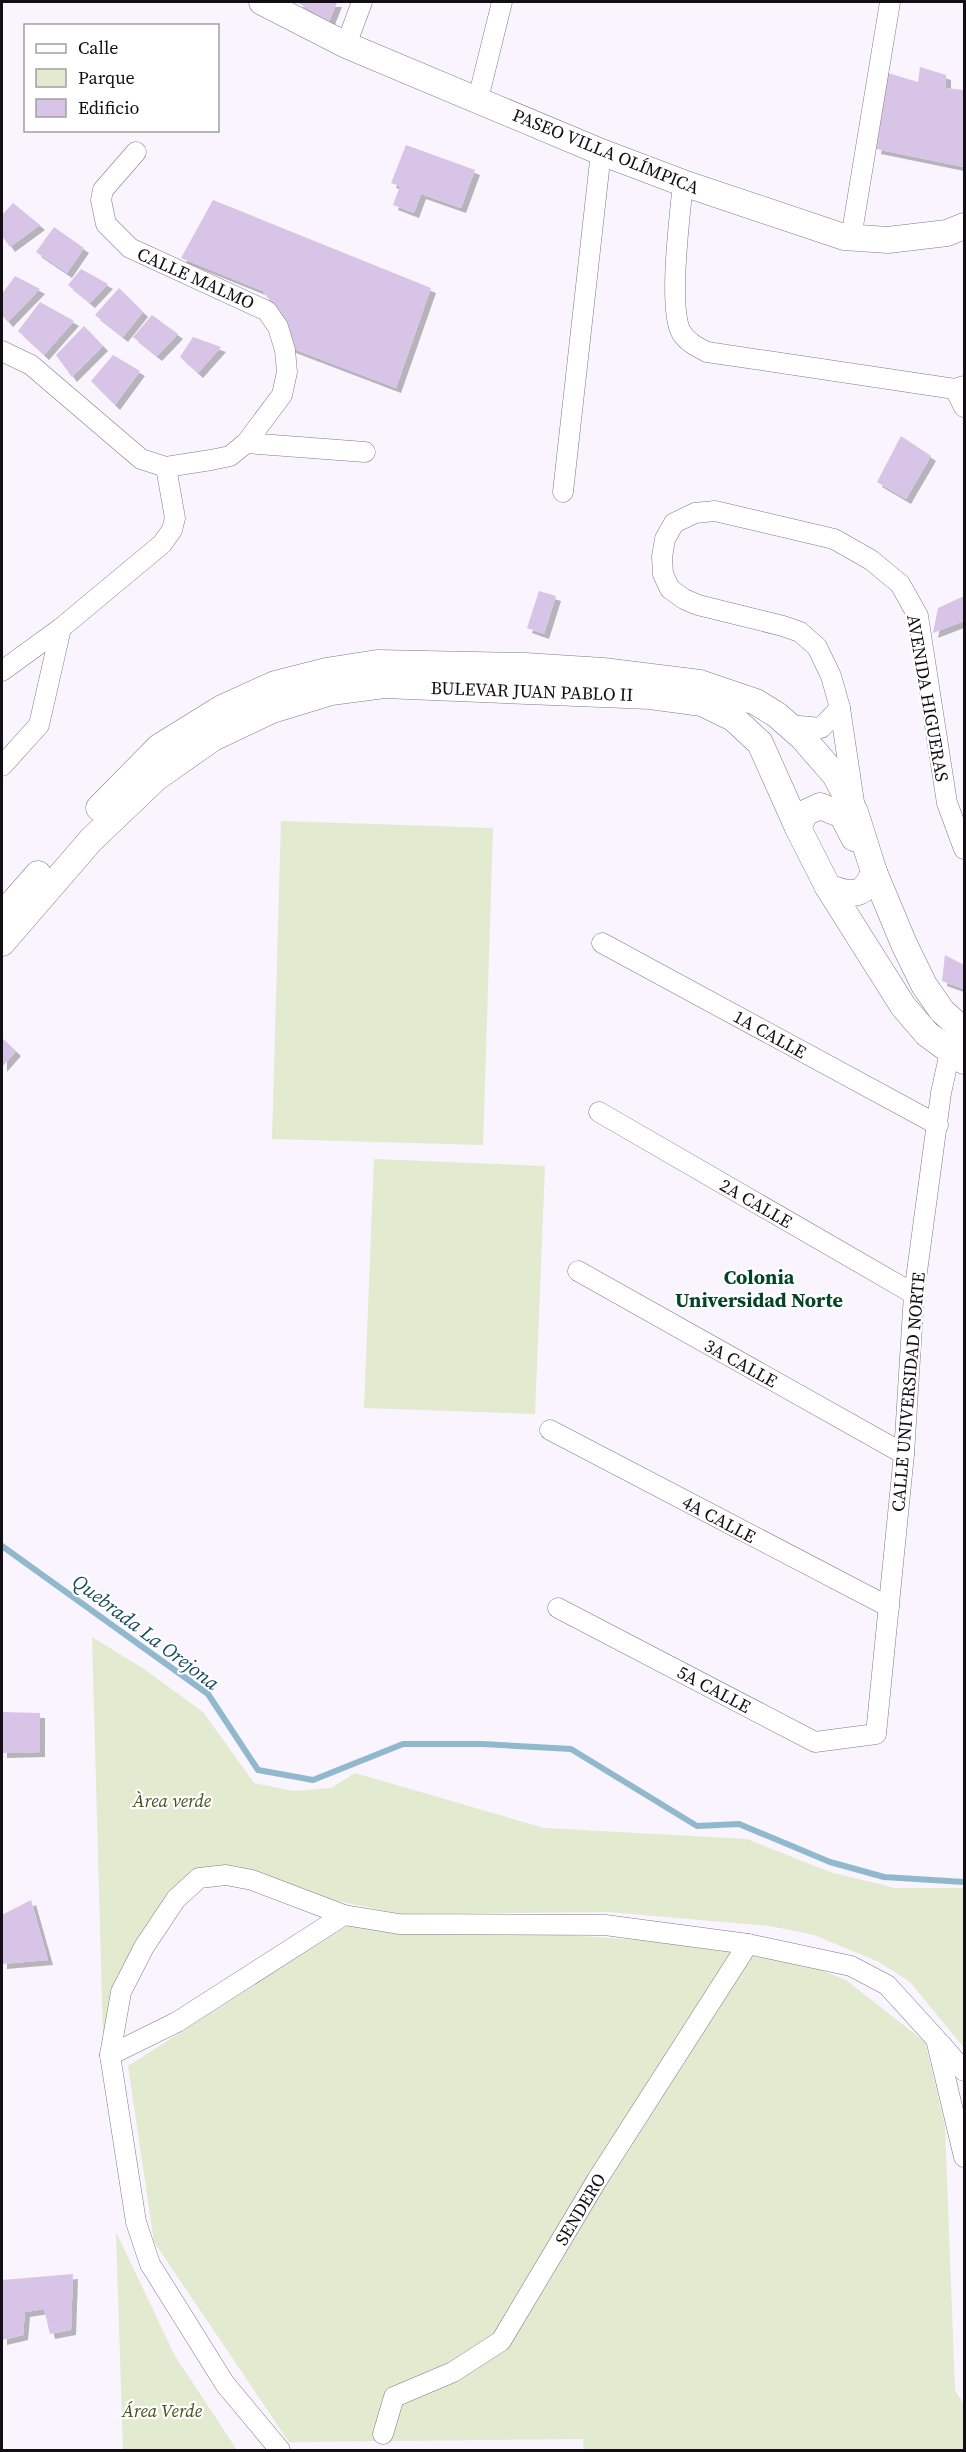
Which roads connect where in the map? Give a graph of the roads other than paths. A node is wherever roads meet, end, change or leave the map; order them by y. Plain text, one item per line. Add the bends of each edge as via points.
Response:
1 (261, 2) edge
2 (360, 2) edge
3 (502, 2) edge
4 (890, 2) edge
5 (346, 45) junction
6 (478, 99) junction
7 (136, 152) dead end
8 (601, 152) junction
9 (683, 183) junction
10 (964, 226) edge
11 (851, 238) junction
12 (2, 351) edge
13 (22, 360) junction
14 (2, 365) edge
15 (960, 387) edge
16 (964, 407) edge
17 (246, 443) junction
18 (365, 452) dead end
19 (166, 467) junction
20 (563, 492) dead end
21 (61, 628) junction
22 (2, 670) edge
23 (840, 708) junction
24 (788, 725) junction
25 (2, 766) edge
26 (855, 812) junction
27 (798, 828) junction
28 (964, 849) edge
29 (871, 861) junction
30 (828, 887) junction
31 (2, 915) edge
32 (2, 943) edge
33 (602, 943) dead end
34 (964, 1031) edge
35 (957, 1057) edge
36 (599, 1112) dead end
37 (938, 1125) junction
38 (578, 1271) dead end
39 (914, 1294) junction
40 (550, 1430) dead end
41 (904, 1454) junction
42 (889, 1607) junction
43 (558, 1608) dead end
44 (876, 1734) joint
45 (344, 1915) junction
46 (748, 1944) junction
47 (936, 2039) junction
48 (110, 2055) junction
49 (964, 2071) edge
50 (964, 2157) edge
51 (383, 2434) dead end
52 (280, 2451) edge

1 - 5 main road, PASEO VILLA OLÍMPICA
2 - 5 street
3 - 6 street
4 - 11 street
5 - 6 main road, PASEO VILLA OLÍMPICA
6 - 8 main road, PASEO VILLA OLÍMPICA
7 - 17 street, CALLE MALMO via 103,190 106,224 130,248 267,311 278,327 287,372 282,395
8 - 9 main road, PASEO VILLA OLÍMPICA
8 - 20 street
9 - 11 main road, PASEO VILLA OLÍMPICA
9 - 15 street via 676,318 682,334 693,346 706,352
10 - 11 main road, PASEO VILLA OLÍMPICA via 947,233 888,240
12 - 13 street
13 - 14 street
13 - 19 street via 141,459
15 - 16 street
17 - 18 street
17 - 19 street, CALLE MALMO via 230,456
19 - 21 street via 175,518 172,530 162,544
21 - 22 street
21 - 25 street via 39,725
23 - 24 street via 821,728
23 - 26 street, AVENIDA HIGUERAS
23 - 28 street, AVENIDA HIGUERAS via 817,647 800,632 698,605 670,589 663,574 662,557 665,539 674,523 695,513 715,511 834,539 871,560 900,585 918,616 947,803
24 - 26 main road, BULEVAR JUAN PABLO II via 835,775
24 - 31 main road, BULEVAR JUAN PABLO II via 756,702 734,693 663,677 525,666 377,663 326,671 275,684 222,708 159,747
26 - 29 main road, BULEVAR JUAN PABLO II
27 - 29 main road via 805,813 820,806 828,808 842,815
27 - 30 main road, BULEVAR JUAN PABLO II
27 - 32 main road, BULEVAR JUAN PABLO II via 760,742 733,718 702,703 650,696 384,685 331,692 272,710 213,738 156,778 91,840
29 - 30 main road via 869,886 860,892 846,894
29 - 34 main road, BULEVAR JUAN PABLO II via 924,985 942,1011
30 - 35 main road, BULEVAR JUAN PABLO II via 903,1006 927,1034
33 - 37 street, 1A CALLE
35 - 37 street, CALLE UNIVERSIDAD NORTE via 941,1093
36 - 39 street, 2A CALLE
37 - 39 street, CALLE UNIVERSIDAD NORTE
38 - 41 street, 3A CALLE
39 - 41 street, CALLE UNIVERSIDAD NORTE
40 - 42 street, 4A CALLE
41 - 42 street, CALLE UNIVERSIDAD NORTE
42 - 44 street, CALLE UNIVERSIDAD NORTE
43 - 44 street, 5A CALLE via 815,1742
45 - 46 street via 399,1924 605,1925
45 - 48 street via 177,2022
45 - 48 street via 252,1880 226,1875 200,1878 176,1899 144,1947 121,1992
46 - 47 street via 851,1966 887,1986
46 - 51 street, SENDERO via 597,2180 501,2341 453,2372 394,2397
47 - 49 street
47 - 50 street
48 - 52 street via 136,2222 150,2264 225,2384

